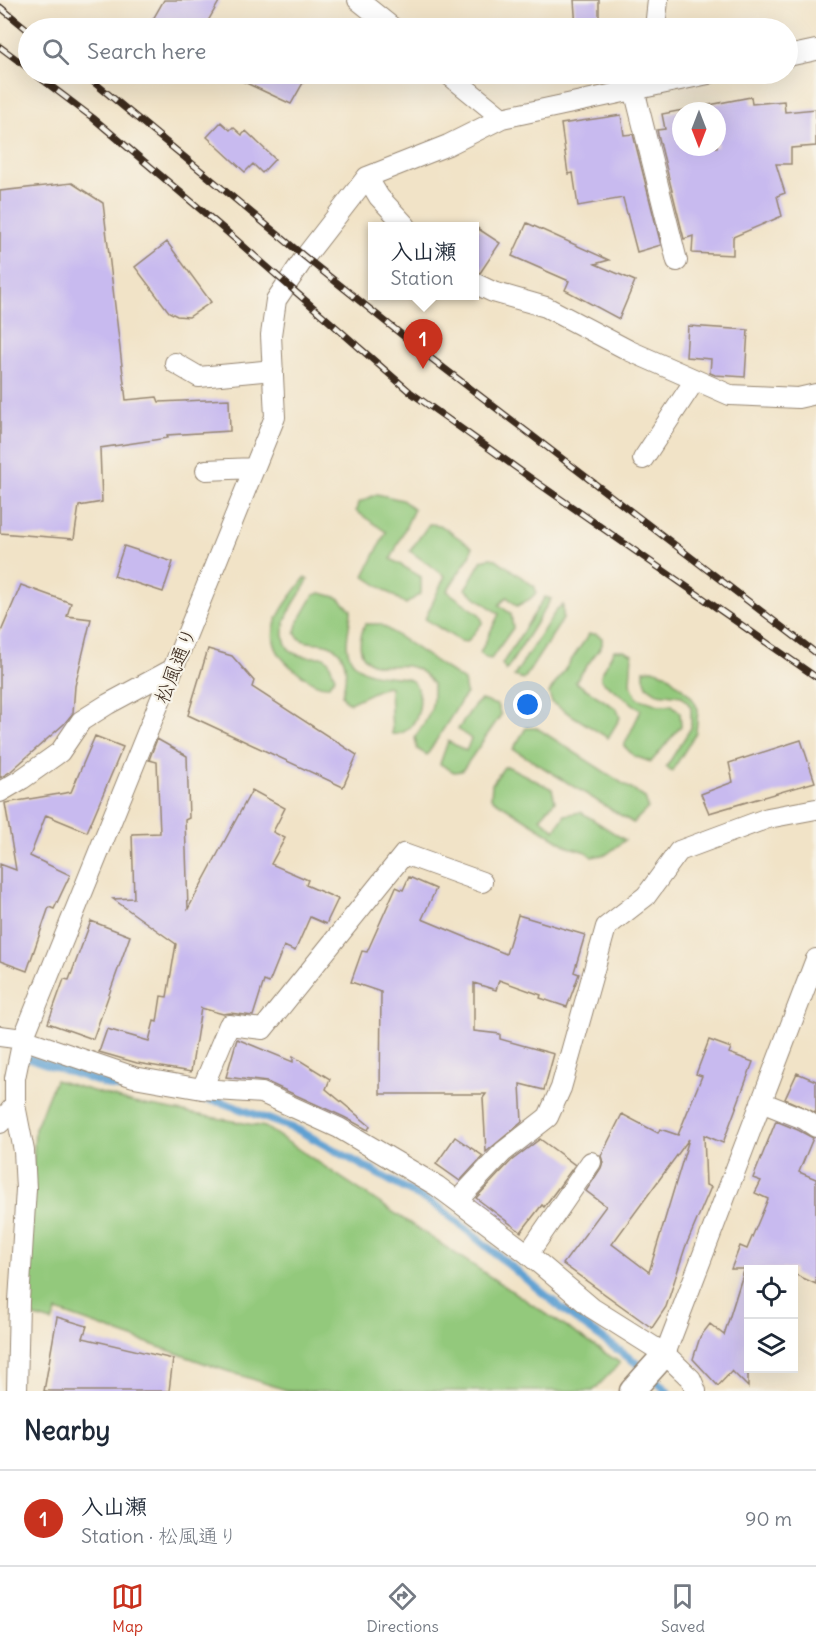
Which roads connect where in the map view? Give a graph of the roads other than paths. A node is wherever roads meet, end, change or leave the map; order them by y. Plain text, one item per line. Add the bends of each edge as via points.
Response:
1 (358, 0) edge
2 (658, 0) edge
3 (380, 18) edge
4 (656, 18) edge
5 (816, 50) edge
6 (798, 54) edge
7 (460, 84) edge
8 (640, 84) edge
9 (644, 84) edge
10 (502, 118) junction
11 (367, 177) junction
12 (402, 222) edge
13 (677, 261) dead end
14 (479, 285) edge
15 (176, 363) dead end
16 (273, 370) junction
17 (695, 380) junction
18 (816, 394) edge
19 (643, 459) dead end
20 (254, 468) junction
21 (206, 470) dead end
22 (173, 669) junction
23 (0, 792) edge
24 (816, 809) edge
25 (482, 882) dead end
26 (816, 959) edge
27 (0, 1036) edge
28 (23, 1043) junction
29 (202, 1089) junction
30 (761, 1102) junction
31 (15, 1105) junction
32 (0, 1123) edge
33 (816, 1127) edge
34 (591, 1162) dead end
35 (457, 1201) junction
36 (528, 1254) junction
37 (662, 1358) junction
38 (634, 1388) edge
39 (17, 1391) edge
40 (696, 1391) edge

1 - 3 street
2 - 4 street
5 - 6 street
7 - 10 street
8 - 10 street
9 - 13 street
10 - 11 street via 448,145
11 - 12 street
11 - 16 street, 松風通り via 276,300 271,335
14 - 17 street via 546,307
15 - 16 street via 199,376
16 - 20 street, 松風通り via 275,417
17 - 18 street via 730,395 798,398
17 - 19 street
20 - 21 street
20 - 22 street, 松風通り
22 - 23 street via 81,721 60,752
22 - 28 street, 松風通り
24 - 35 street via 768,818 679,851 646,896 606,927 561,1088 548,1118 503,1152
25 - 29 street via 404,854 263,1029 229,1025
26 - 30 street
27 - 28 street
28 - 29 street via 134,1077
28 - 31 street, 松風通り via 15,1078
29 - 35 street via 262,1093 339,1128
30 - 33 street
30 - 37 street
31 - 32 street
31 - 39 street, 松風通り via 26,1189
34 - 36 street
35 - 36 street
36 - 37 street via 592,1308
37 - 38 street
37 - 40 street via 691,1379

